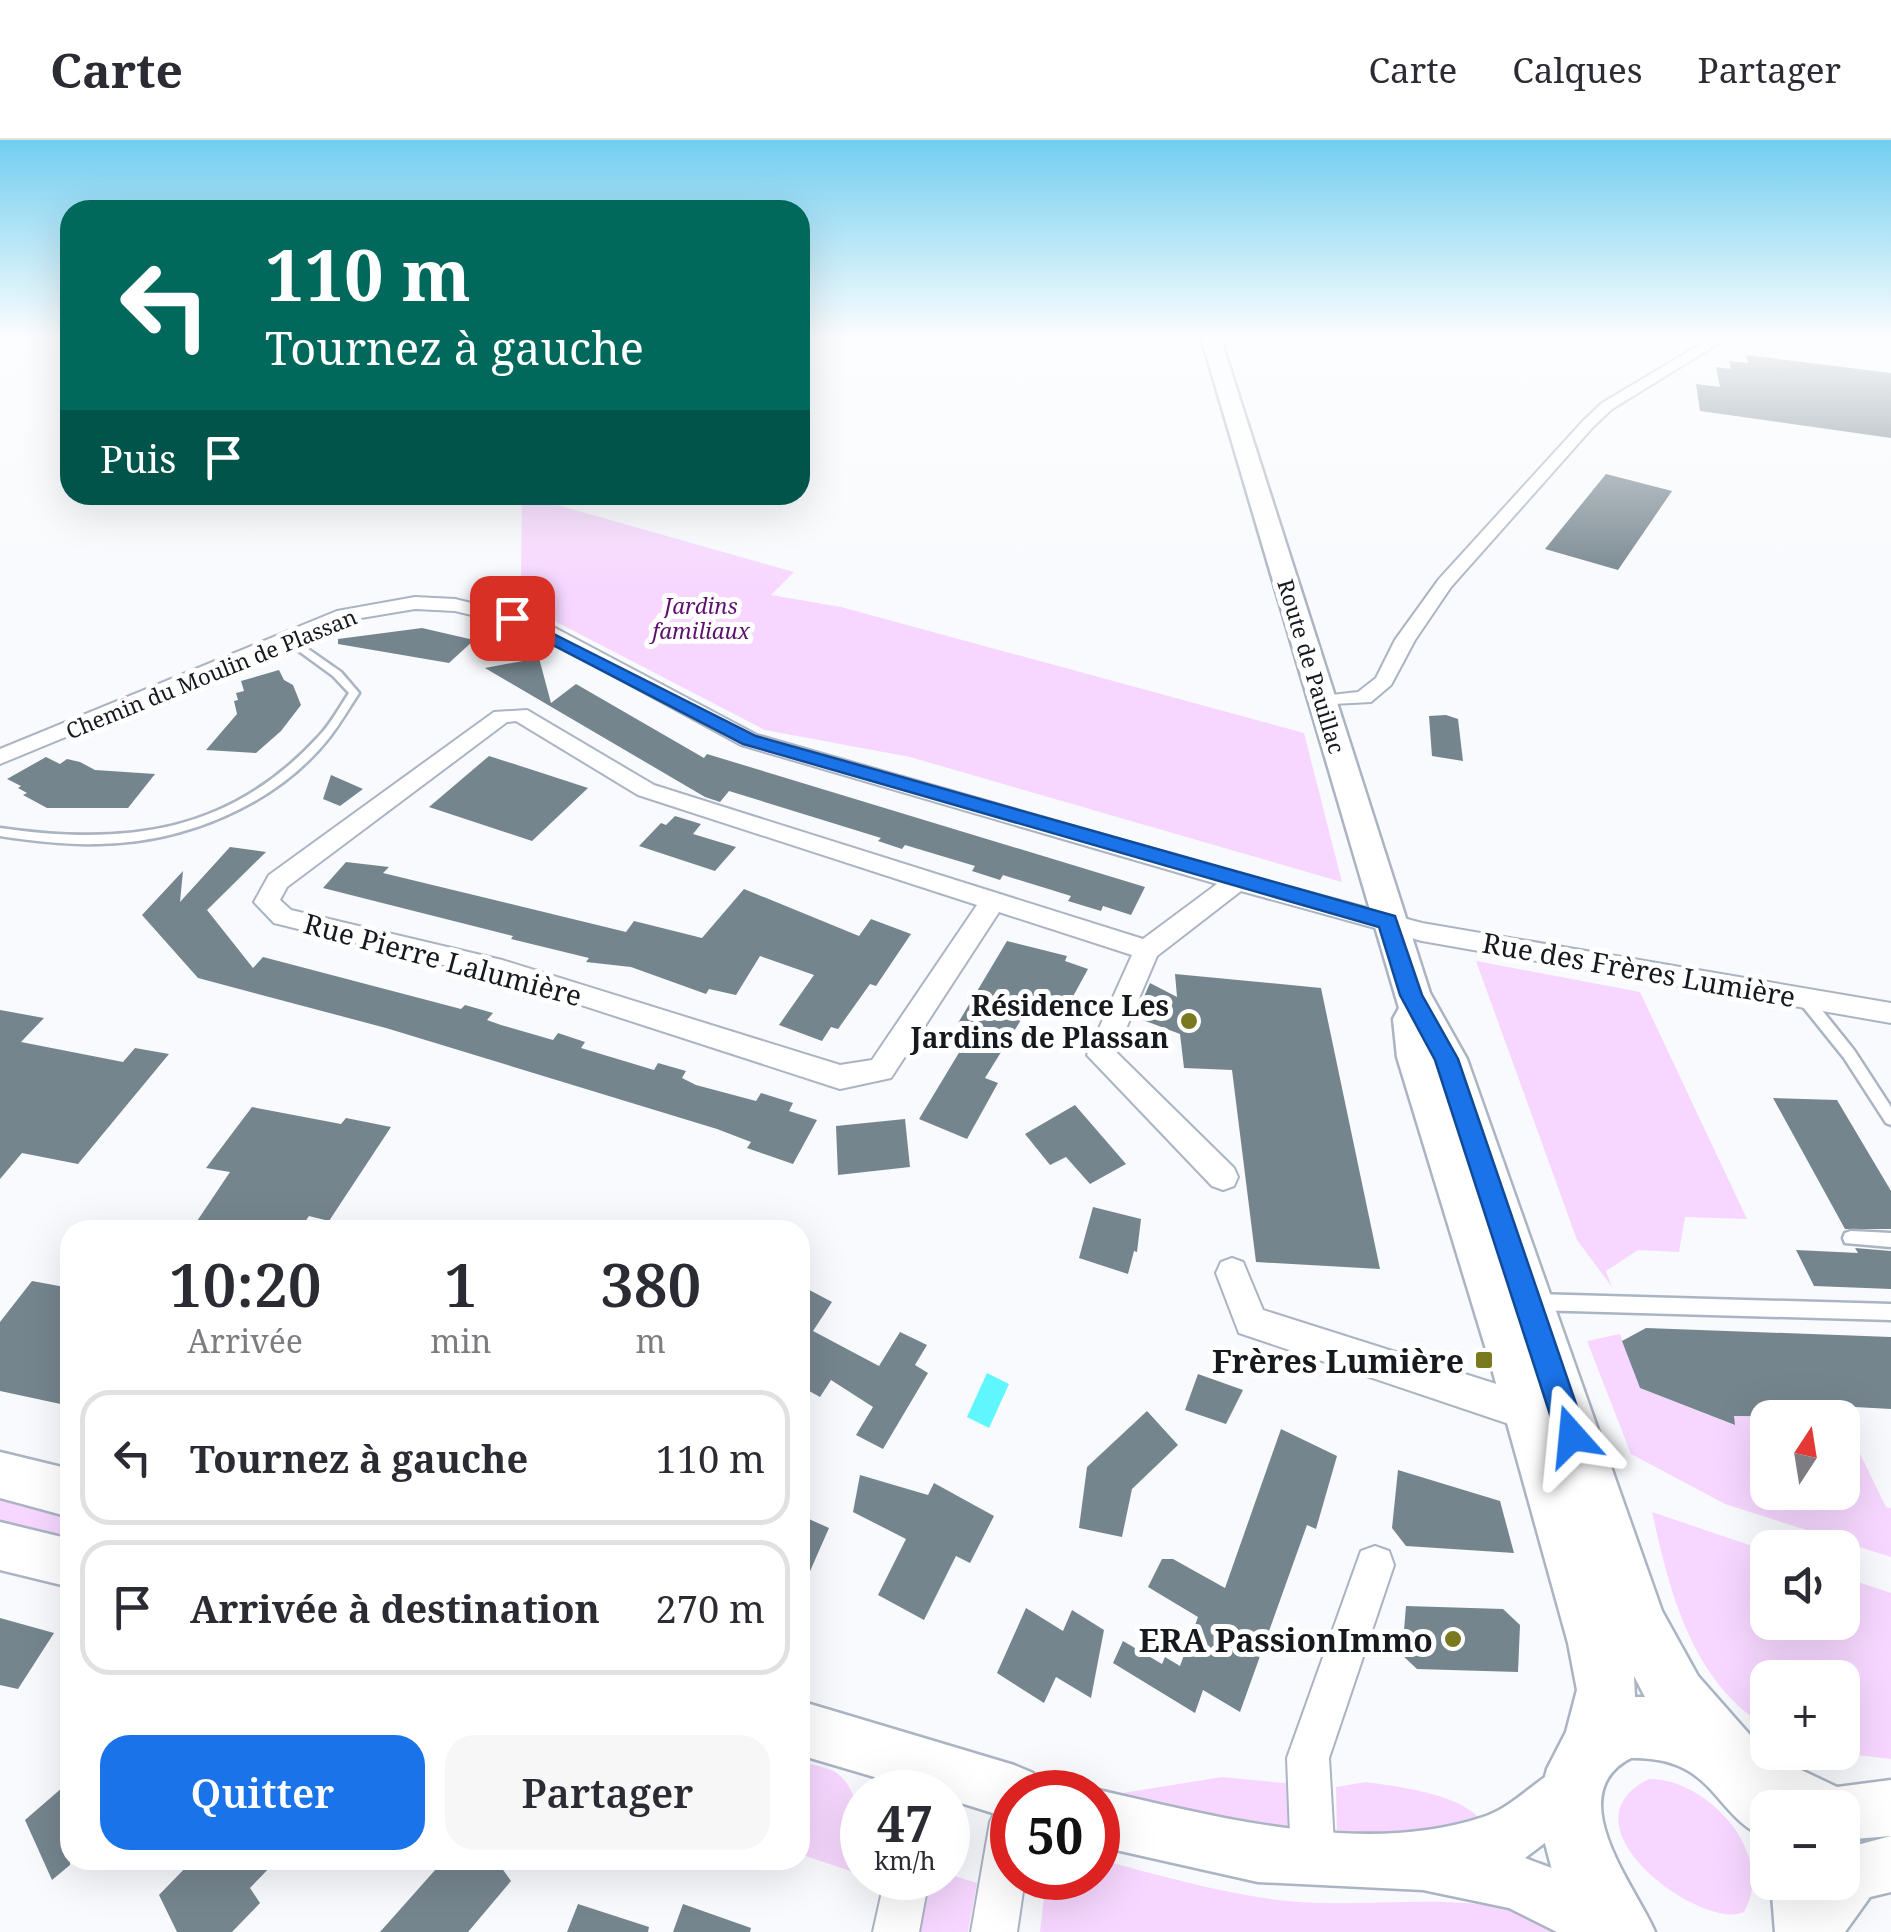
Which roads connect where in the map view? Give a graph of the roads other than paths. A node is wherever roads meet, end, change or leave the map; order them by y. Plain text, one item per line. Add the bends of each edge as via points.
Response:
1 (1236, 421) edge
2 (1592, 421) edge
3 (288, 639) junction
4 (1321, 701) junction
5 (0, 757) edge
6 (0, 832) edge
7 (1237, 880) junction
8 (994, 900) junction
9 (1388, 922) junction
10 (1146, 950) junction
11 (1804, 998) junction
12 (1891, 1012) edge
13 (1891, 1119) edge
14 (1222, 1177) dead end
15 (1851, 1238) dead end
16 (1891, 1240) edge
17 (1232, 1273) dead end
18 (1511, 1300) junction
19 (1891, 1312) edge
20 (1546, 1409) junction
21 (0, 1475) edge
22 (60, 1490) edge
23 (0, 1546) edge
24 (60, 1561) edge
25 (1375, 1565) dead end
26 (810, 1732) edge
27 (1730, 1762) junction
28 (1584, 1766) junction
29 (901, 1770) edge
30 (1754, 1790) edge
31 (1785, 1790) edge
32 (1891, 1808) edge
33 (1860, 1811) edge
34 (1120, 1823) edge
35 (1313, 1860) junction
36 (1422, 1862) junction
37 (1891, 1864) edge
38 (903, 1900) edge
39 (999, 1900) edge
40 (1806, 1900) edge
41 (896, 1932) edge
42 (994, 1932) edge
43 (1608, 1932) edge
44 (1622, 1932) edge
45 (1809, 1932) edge

1 - 4 main road, Route de Pauillac
2 - 4 street via 1445,583 1384,681 1364,698
3 - 5 street, Chemin du Moulin de Plassan
3 - 6 lane via 354,693 309,760 275,787 205,820 154,834 63,843
3 - 7 street, Chemin du Moulin de Plassan via 383,606 492,611 533,624 749,740
4 - 9 main road, Route de Pauillac
7 - 9 street, Chemin du Moulin de Plassan
7 - 10 street
8 - 8 street, Rue Pierre Lalumière via 646,790 520,714 502,716 278,881 266,902 283,917 502,970 840,1077 880,1070
8 - 10 street, Rue Pierre Lalumière
9 - 11 street, Rue des Frères Lumière
9 - 18 main road, Route de Pauillac via 1412,995 1447,1059
10 - 14 street via 1102,1055
11 - 12 street, Rue des Frères Lumière
11 - 13 lane
15 - 16 lane
17 - 20 street via 1251,1322 1509,1406
18 - 19 lane
18 - 20 main road, Route de Pauillac
20 - 27 main road, Route de Pauillac via 1647,1648
20 - 28 main road, Route de Pauillac via 1606,1690
21 - 22 street
23 - 24 street
25 - 35 street via 1308,1758
26 - 29 street
27 - 28 main road via 1656,1725 1622,1727
27 - 30 main road, Route de Pauillac
27 - 31 street
28 - 36 street via 1502,1840
28 - 44 main road, Route de Pauillac via 1573,1827 1585,1870
32 - 33 street
34 - 35 street
35 - 36 street
36 - 43 street via 1538,1890
37 - 45 street via 1853,1873
38 - 41 street
39 - 42 street
40 - 45 main road

